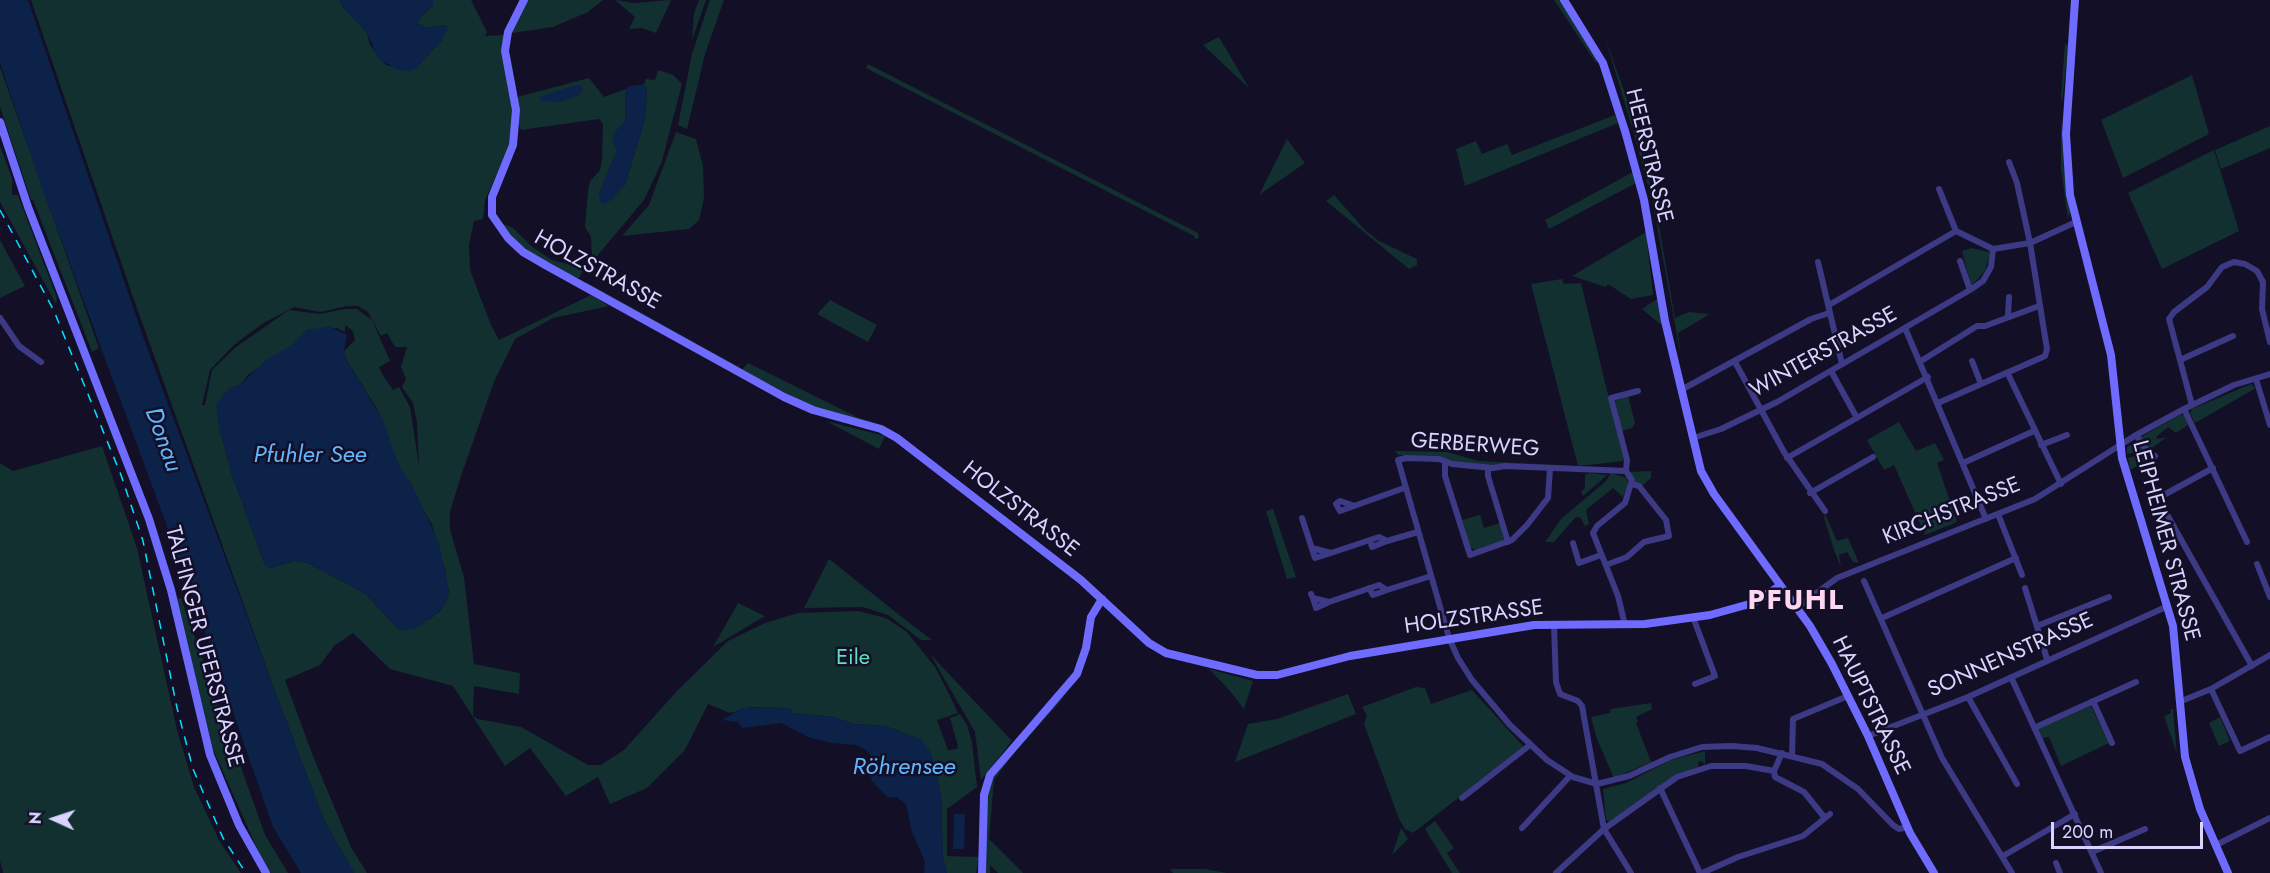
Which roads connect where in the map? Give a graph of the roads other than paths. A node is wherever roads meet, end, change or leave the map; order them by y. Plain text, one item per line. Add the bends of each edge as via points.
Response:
1 (524, 0) edge
2 (1564, 0) edge
3 (2075, 0) edge
4 (0, 122) edge
5 (2008, 162) dead end
6 (1940, 189) dead end
7 (2076, 222) junction
8 (1956, 231) junction
9 (2030, 243) junction
10 (1993, 249) junction
11 (1818, 261) dead end
12 (1960, 261) dead end
13 (1970, 290) junction
14 (2008, 297) dead end
15 (1829, 305) junction
16 (2039, 306) junction
17 (1829, 313) junction
18 (2008, 316) junction
19 (0, 318) edge
20 (1905, 328) junction
21 (1668, 332) joint
22 (2233, 336) dead end
23 (2270, 342) edge
24 (2180, 360) junction
25 (1921, 361) junction
26 (1972, 361) dead end
27 (41, 362) dead end
28 (1735, 362) junction
29 (1842, 364) junction
30 (1831, 371) junction
31 (2008, 374) junction
32 (2270, 374) edge
33 (1928, 377) junction
34 (2256, 379) junction
35 (1981, 384) junction
36 (1681, 390) junction
37 (1638, 391) dead end
38 (1938, 403) junction
39 (2192, 405) junction
40 (2184, 409) junction
41 (1762, 410) junction
42 (1857, 418) junction
43 (2270, 425) edge
44 (2034, 431) junction
45 (2067, 435) dead end
46 (2136, 435) junction
47 (1693, 438) junction
48 (2041, 445) junction
49 (2119, 446) junction
50 (2155, 456) dead end
51 (1787, 458) junction
52 (1873, 458) dead end
53 (1445, 461) junction
54 (1963, 463) junction
55 (1488, 468) junction
56 (2213, 468) junction
57 (1550, 469) junction
58 (1626, 471) junction
59 (1632, 484) junction
60 (2061, 484) junction
61 (1404, 488) junction
62 (1810, 493) junction
63 (1352, 505) dead end
64 (1825, 511) dead end
65 (1998, 514) junction
66 (1302, 518) dead end
67 (1986, 519) junction
68 (1418, 532) junction
69 (1508, 542) junction
70 (2247, 542) dead end
71 (1573, 543) dead end
72 (1601, 555) junction
73 (2016, 558) junction
74 (2257, 564) dead end
75 (1605, 565) junction
76 (2022, 575) dead end
77 (1431, 576) junction
78 (1864, 581) dead end
79 (1780, 586) junction
80 (2025, 588) dead end
81 (1312, 596) dead end
82 (2109, 597) dead end
83 (2270, 597) edge
84 (1102, 599) junction
85 (2168, 606) junction
86 (1796, 608) junction
87 (1693, 617) junction
88 (1882, 618) junction
89 (1554, 625) junction
90 (1625, 625) junction
91 (2037, 626) junction
92 (1449, 638) junction
93 (2270, 655) edge
94 (2047, 659) junction
95 (2252, 666) junction
96 (2011, 677) junction
97 (2136, 682) dead end
98 (1695, 684) dead end
99 (2211, 689) junction
100 (1848, 696) junction
101 (1968, 697) junction
102 (2093, 701) junction
103 (2179, 702) junction
104 (1923, 715) junction
105 (2036, 727) junction
106 (1868, 736) junction
107 (2270, 737) edge
108 (2112, 742) dead end
109 (1530, 745) junction
110 (1782, 753) junction
111 (1792, 755) junction
112 (1774, 771) junction
113 (1570, 776) junction
114 (1597, 784) junction
115 (2017, 784) dead end
116 (1660, 788) junction
117 (1462, 798) dead end
118 (2075, 814) junction
119 (2270, 818) edge
120 (1908, 827) junction
121 (1522, 828) dead end
122 (1604, 829) junction
123 (2145, 829) dead end
124 (2216, 845) junction
125 (2092, 852) junction
126 (2004, 856) junction
127 (2056, 863) dead end
128 (266, 873) edge
129 (982, 873) edge
130 (1556, 873) edge
131 (1631, 873) edge
132 (1701, 873) edge
133 (1934, 873) edge
134 (2012, 873) edge
135 (2061, 873) edge
136 (2101, 873) edge
137 (2228, 873) edge

1 - 84 street, HOLZSTRASSE via 508,32 506,51 516,110 513,146 492,197 492,215 508,238 547,266 784,397 813,410 881,429 897,438
2 - 21 street, HEERSTRASSE via 1597,51 1616,98 1644,200
3 - 7 street, LEIPHEIMER STRASSE via 2066,155
4 - 128 street, TALFINGER UFERSTRASSE via 30,210 128,459 167,575 210,755 239,825
5 - 9 street
6 - 8 street
7 - 9 street
7 - 49 street, LEIPHEIMER STRASSE via 2111,355
8 - 10 street
8 - 15 street
9 - 10 street
9 - 16 street
10 - 13 street, WINTERSTRASSE via 1983,281
11 - 15 street
12 - 13 street
13 - 20 street, WINTERSTRASSE
14 - 18 street
15 - 17 street
16 - 18 street
16 - 31 street via 2045,356
17 - 28 street
17 - 29 street
18 - 25 street via 1977,326
19 - 27 street via 19,346
20 - 25 street
20 - 29 street, WINTERSTRASSE
21 - 36 street, HAUPTSTRASSE
22 - 24 street
23 - 24 street via 2262,309 2262,279 2257,271 2234,262 2222,267 2207,287 2169,319
24 - 39 street
25 - 33 street
26 - 35 street
28 - 36 street
28 - 41 street
29 - 30 street, WINTERSTRASSE
30 - 41 street, WINTERSTRASSE
30 - 42 street
31 - 35 street
31 - 44 street
32 - 34 street, KIRCHSTRASSE
33 - 38 street
33 - 42 street
34 - 39 street, KIRCHSTRASSE
34 - 43 street
35 - 38 street
36 - 47 street, HAUPTSTRASSE
37 - 58 street via 1611,398 1627,460
38 - 54 street
39 - 40 street, KIRCHSTRASSE
40 - 46 street, KIRCHSTRASSE
40 - 56 street
41 - 47 street, WINTERSTRASSE
41 - 51 street
42 - 51 street
44 - 48 street
44 - 54 street
45 - 48 street
46 - 49 street, KIRCHSTRASSE
46 - 50 street via 2152,458
47 - 79 street, HAUPTSTRASSE via 1708,485
48 - 60 street
49 - 60 street, KIRCHSTRASSE
49 - 85 street, LEIPHEIMER STRASSE
51 - 62 street
52 - 62 street
53 - 55 street, GERBERWEG
53 - 61 street, GERBERWEG via 1398,460
53 - 69 street via 1445,476 1470,555
54 - 67 street
55 - 57 street, GERBERWEG
55 - 69 street
56 - 70 street
56 - 95 street via 2162,496 2160,501
57 - 58 street, GERBERWEG
57 - 69 street, GERBERWEG via 1548,498
58 - 59 street
59 - 72 street via 1625,503 1594,530
59 - 75 street via 1639,486 1666,520 1669,536 1644,542 1627,557
60 - 65 street, KIRCHSTRASSE
61 - 63 street
61 - 68 street
62 - 64 street
65 - 67 street, KIRCHSTRASSE
65 - 73 street
66 - 68 street via 1317,559 1379,537 1387,541
67 - 86 street, KIRCHSTRASSE via 1837,578
68 - 77 street
71 - 72 street via 1580,563
72 - 75 street
73 - 76 street
73 - 88 street
74 - 83 street
75 - 90 street
77 - 81 street via 1387,590 1379,585 1329,602
77 - 92 street
78 - 88 street
79 - 86 street, HAUPTSTRASSE
79 - 87 street, HOLZSTRASSE via 1753,603
80 - 91 street
82 - 91 street
84 - 92 street, HOLZSTRASSE via 1149,643 1166,653 1257,675 1276,675 1350,656
84 - 129 street via 1091,617 1077,674 990,774 984,795
85 - 94 street, SONNENSTRASSE
85 - 103 street, LEIPHEIMER STRASSE via 2176,647
86 - 100 street, HAUPTSTRASSE
87 - 90 street, HOLZSTRASSE
87 - 98 street via 1714,676
88 - 104 street
89 - 90 street, HOLZSTRASSE
89 - 92 street, HOLZSTRASSE
89 - 114 street via 1556,682 1560,694 1582,706
91 - 94 street
92 - 109 street via 1472,680
93 - 95 street
94 - 96 street, SONNENSTRASSE
95 - 99 street
96 - 101 street, SONNENSTRASSE
96 - 105 street
97 - 102 street
99 - 103 street
99 - 107 street via 2241,751
100 - 106 street, HAUPTSTRASSE
100 - 111 street via 1793,719
101 - 104 street, SONNENSTRASSE
101 - 115 street
102 - 105 street
102 - 108 street
103 - 124 street, LEIPHEIMER STRASSE via 2185,757 2200,809
104 - 106 street, SONNENSTRASSE
104 - 126 street via 1944,761
105 - 118 street
106 - 120 street, HAUPTSTRASSE
109 - 113 street
109 - 117 street
110 - 111 street
110 - 112 street
110 - 114 street via 1732,746 1702,747 1629,776
111 - 120 street via 1822,764 1844,777 1893,825 1899,829
112 - 116 street via 1711,766 1689,772
112 - 132 street via 1775,777 1804,792 1827,816 1803,836
113 - 114 street
113 - 121 street
114 - 122 street
116 - 122 street
116 - 132 street
118 - 125 street
118 - 126 street
119 - 124 street
120 - 133 street, HAUPTSTRASSE
122 - 130 street
122 - 131 street
123 - 125 street
124 - 137 street, LEIPHEIMER STRASSE
125 - 136 street
126 - 134 street
127 - 135 street

